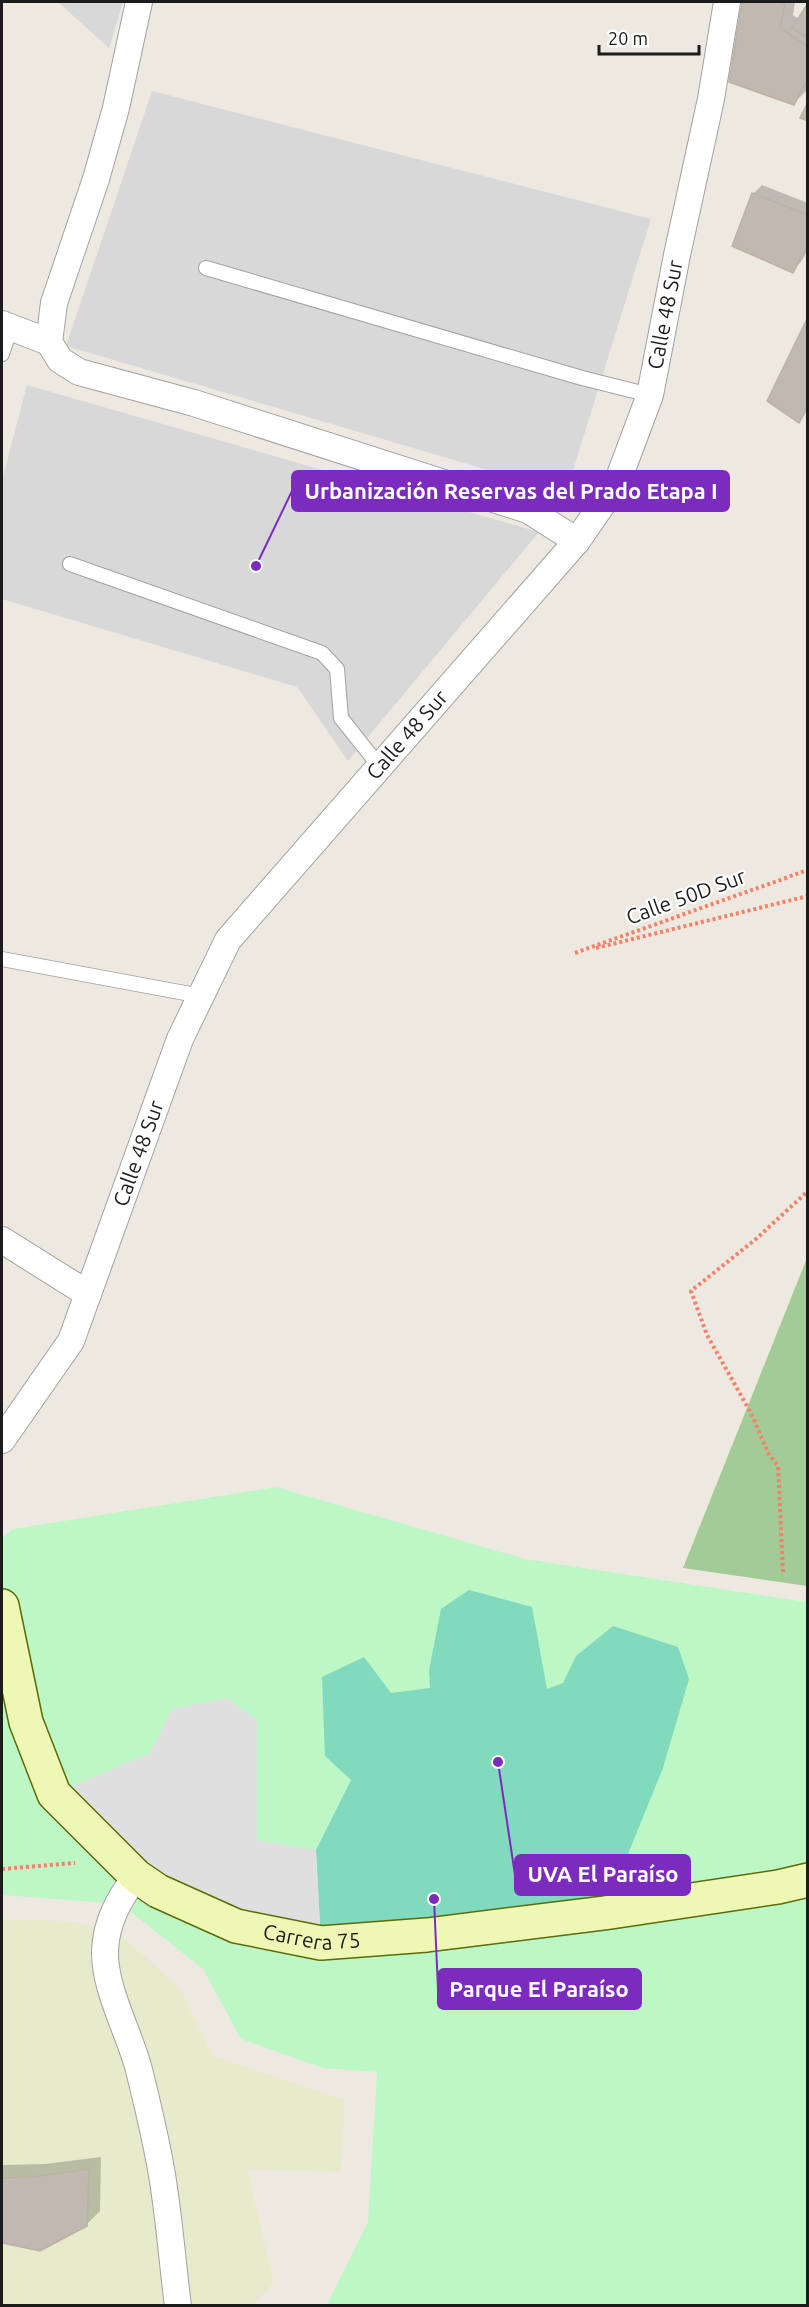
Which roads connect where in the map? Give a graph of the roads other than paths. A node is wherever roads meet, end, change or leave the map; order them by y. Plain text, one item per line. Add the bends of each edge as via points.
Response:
1 (139, 2) edge
2 (727, 2) edge
3 (206, 268) dead end
4 (6, 326) edge
5 (49, 342) junction
6 (2, 354) edge
7 (650, 395) junction
8 (578, 542) junction
9 (70, 564) dead end
10 (380, 767) junction
11 (2, 959) edge
12 (201, 996) junction
13 (2, 1240) edge
14 (88, 1294) junction
15 (2, 1440) edge
16 (2, 1606) edge
17 (128, 1868) junction
18 (807, 1880) edge
19 (178, 2306) edge

1 - 5 street via 96,179 54,303
2 - 7 street, Calle 48 Sur
3 - 7 lane
4 - 5 street
4 - 6 lane
5 - 8 street via 60,360 79,372 194,403 528,510
7 - 8 street, Calle 48 Sur via 617,483
8 - 10 street, Calle 48 Sur
9 - 10 lane via 322,653 337,669 341,718
10 - 12 street, Calle 48 Sur via 228,940
11 - 12 lane
12 - 14 street, Calle 48 Sur via 180,1039
13 - 14 street
14 - 15 street, Calle 48 Sur via 71,1341
16 - 17 street, Carrera 75 via 26,1722 54,1794
17 - 18 street, Carrera 75 via 158,1891 236,1926 321,1943 427,1935 604,1913
17 - 19 street via 105,1953 111,1988 139,2068 161,2169

